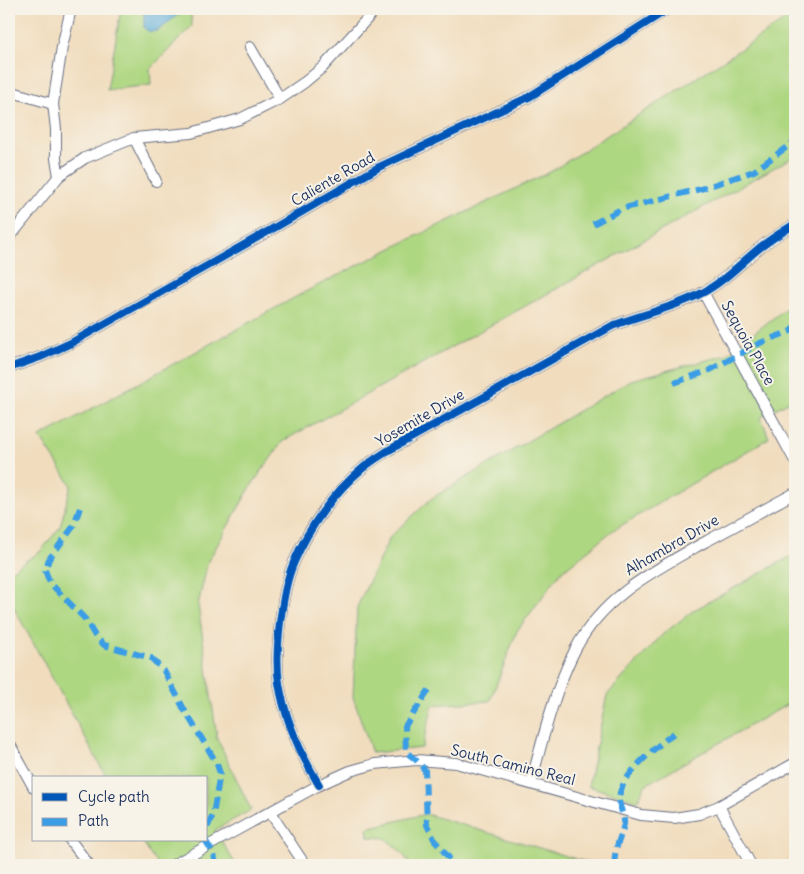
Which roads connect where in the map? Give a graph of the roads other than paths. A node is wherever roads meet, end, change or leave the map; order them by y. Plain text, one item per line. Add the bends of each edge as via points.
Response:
1 (70, 9) edge
2 (376, 9) edge
3 (668, 9) edge
4 (250, 47) dead end
5 (9, 90) edge
6 (280, 99) junction
7 (53, 104) junction
8 (134, 138) junction
9 (59, 176) junction
10 (156, 181) dead end
11 (795, 224) edge
12 (9, 238) edge
13 (703, 292) junction
14 (9, 368) edge
15 (795, 461) edge
16 (795, 493) edge
17 (9, 743) edge
18 (795, 764) edge
19 (531, 783) junction
20 (32, 784) edge
21 (319, 785) junction
22 (719, 806) junction
23 (270, 812) junction
24 (72, 842) edge
25 (89, 865) edge
26 (173, 865) edge
27 (305, 865) edge
28 (751, 865) edge

1 - 7 street
2 - 6 street via 323,67
3 - 14 street, Caliente Road via 529,97 379,167 70,343
4 - 6 street
5 - 7 street
6 - 8 street via 240,119 191,133
7 - 9 street
8 - 9 street via 85,158
8 - 10 street
9 - 12 street
11 - 13 street, Yosemite Drive
13 - 15 street, Sequoia Place
13 - 21 street, Yosemite Drive via 612,326 389,450 363,468 336,496 310,531 293,564 277,647 279,682 287,718 301,754
16 - 19 street, Alhambra Drive via 648,574 618,596 593,622 563,676
17 - 20 street
18 - 22 street, South Camino Real
19 - 21 street, South Camino Real via 456,763 416,760 375,764
19 - 22 street, South Camino Real via 641,815 674,818 699,814
21 - 23 street, South Camino Real
22 - 28 street
23 - 26 street, South Camino Real
23 - 27 street
24 - 25 street

